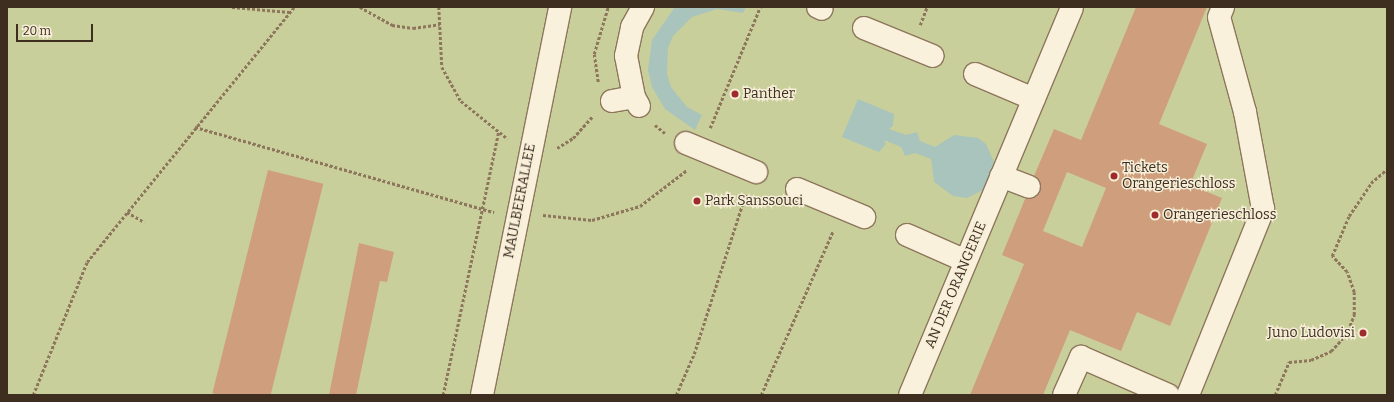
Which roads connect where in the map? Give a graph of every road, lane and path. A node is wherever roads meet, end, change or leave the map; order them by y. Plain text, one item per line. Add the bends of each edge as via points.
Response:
1 (232, 7) edge
2 (294, 7) edge
3 (360, 7) edge
4 (560, 7) edge
5 (643, 7) edge
6 (760, 7) edge
7 (1072, 7) edge
8 (1223, 7) edge
9 (290, 12) junction
10 (440, 24) dead end
11 (864, 28) dead end
12 (933, 56) dead end
13 (975, 74) dead end
14 (1034, 99) junction
15 (612, 100) dead end
16 (637, 101) junction
17 (194, 127) junction
18 (498, 133) dead end
19 (694, 146) junction
20 (1387, 169) edge
21 (756, 172) joint
22 (1001, 176) junction
23 (1029, 187) dead end
24 (797, 189) dead end
25 (481, 209) junction
26 (843, 209) junction
27 (518, 210) junction
28 (128, 212) junction
29 (864, 217) dead end
30 (144, 222) dead end
31 (907, 235) dead end
32 (966, 261) junction
33 (32, 395) edge
34 (443, 395) edge
35 (482, 395) edge
36 (676, 395) edge
37 (761, 395) edge
38 (910, 395) edge
39 (1064, 395) edge
40 (1168, 395) edge
41 (1188, 395) edge
42 (1275, 395) edge

1 - 9 path
2 - 9 path
3 - 10 path via 392,25 413,28
4 - 27 street, MAULBEERALLEE
5 - 16 street via 625,24 619,55
6 - 19 path
7 - 14 street, AN DER ORANGERIE
8 - 41 street via 1219,17 1245,112 1263,209
9 - 17 path
11 - 12 street
13 - 14 street
14 - 22 street, AN DER ORANGERIE
15 - 16 street
16 - 19 path via 659,129
17 - 25 path
17 - 28 path
18 - 25 path
19 - 21 street
19 - 27 path via 689,169 640,206 592,220
20 - 42 path via 1371,183 1349,216 1332,256 1347,272 1354,292 1354,315 1346,335 1331,351 1311,360 1289,362
21 - 36 path
22 - 23 street
22 - 32 street, AN DER ORANGERIE
24 - 26 street
25 - 34 path
26 - 29 street
26 - 37 path
27 - 35 street, MAULBEERALLEE
28 - 30 path
28 - 33 path via 87,262
31 - 32 street
32 - 38 street, AN DER ORANGERIE
39 - 40 street via 1081,357

